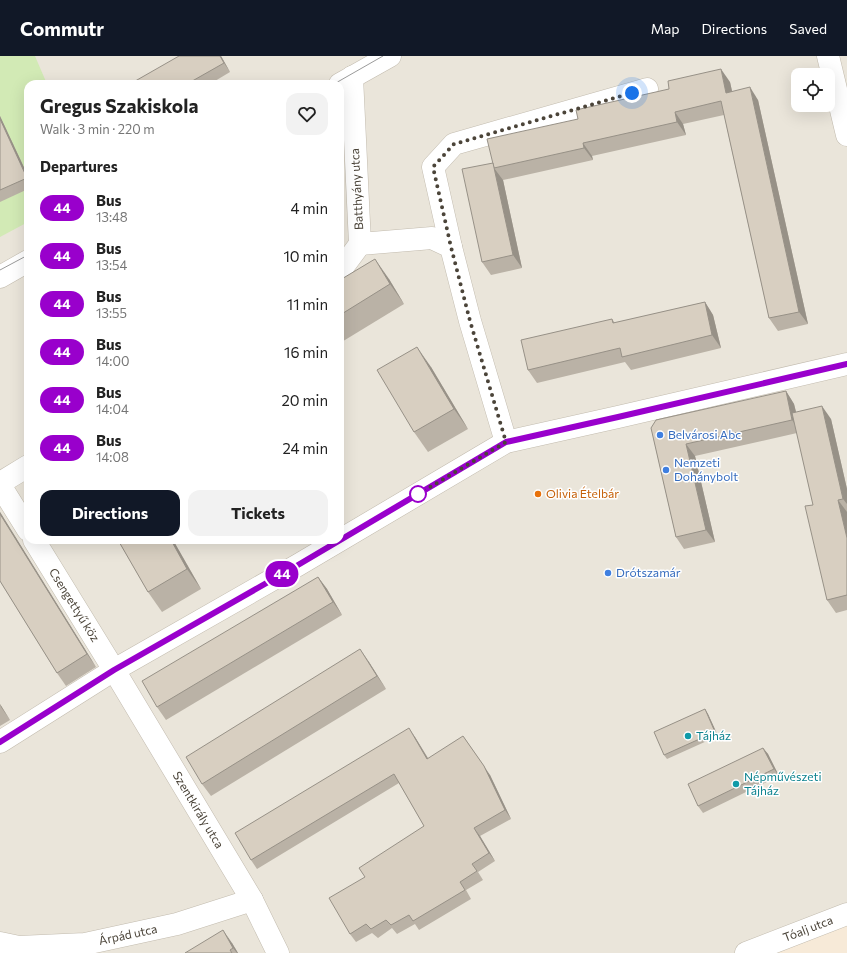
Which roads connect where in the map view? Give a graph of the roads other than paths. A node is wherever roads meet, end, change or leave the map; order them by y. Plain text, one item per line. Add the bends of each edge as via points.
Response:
1 (390, 56) edge
2 (828, 56) edge
3 (346, 81) edge
4 (647, 89) dead end
5 (847, 135) edge
6 (360, 244) junction
7 (451, 247) junction
8 (24, 263) edge
9 (344, 266) edge
10 (0, 277) edge
11 (847, 364) edge
12 (506, 442) junction
13 (24, 469) edge
14 (0, 484) edge
15 (24, 523) edge
16 (344, 538) edge
17 (36, 544) edge
18 (334, 544) edge
19 (114, 670) junction
20 (0, 742) edge
21 (252, 900) junction
22 (847, 914) edge
23 (0, 943) edge
24 (278, 953) edge
25 (746, 953) edge

1 - 3 street
2 - 5 street
3 - 6 street, Batthyány utca
4 - 7 street via 454,144 433,167
6 - 7 street, Batthyány utca via 432,238
6 - 9 street
7 - 12 street
8 - 10 street
11 - 12 street
12 - 16 street
13 - 14 street
14 - 15 street
17 - 19 street, Csengettyű köz
18 - 19 street
19 - 20 street
19 - 21 street, Szentkirály utca
21 - 23 street, Árpád utca via 177,924 85,944 19,947
21 - 24 street, Szentkirály utca
22 - 25 street, Tóalj utca

